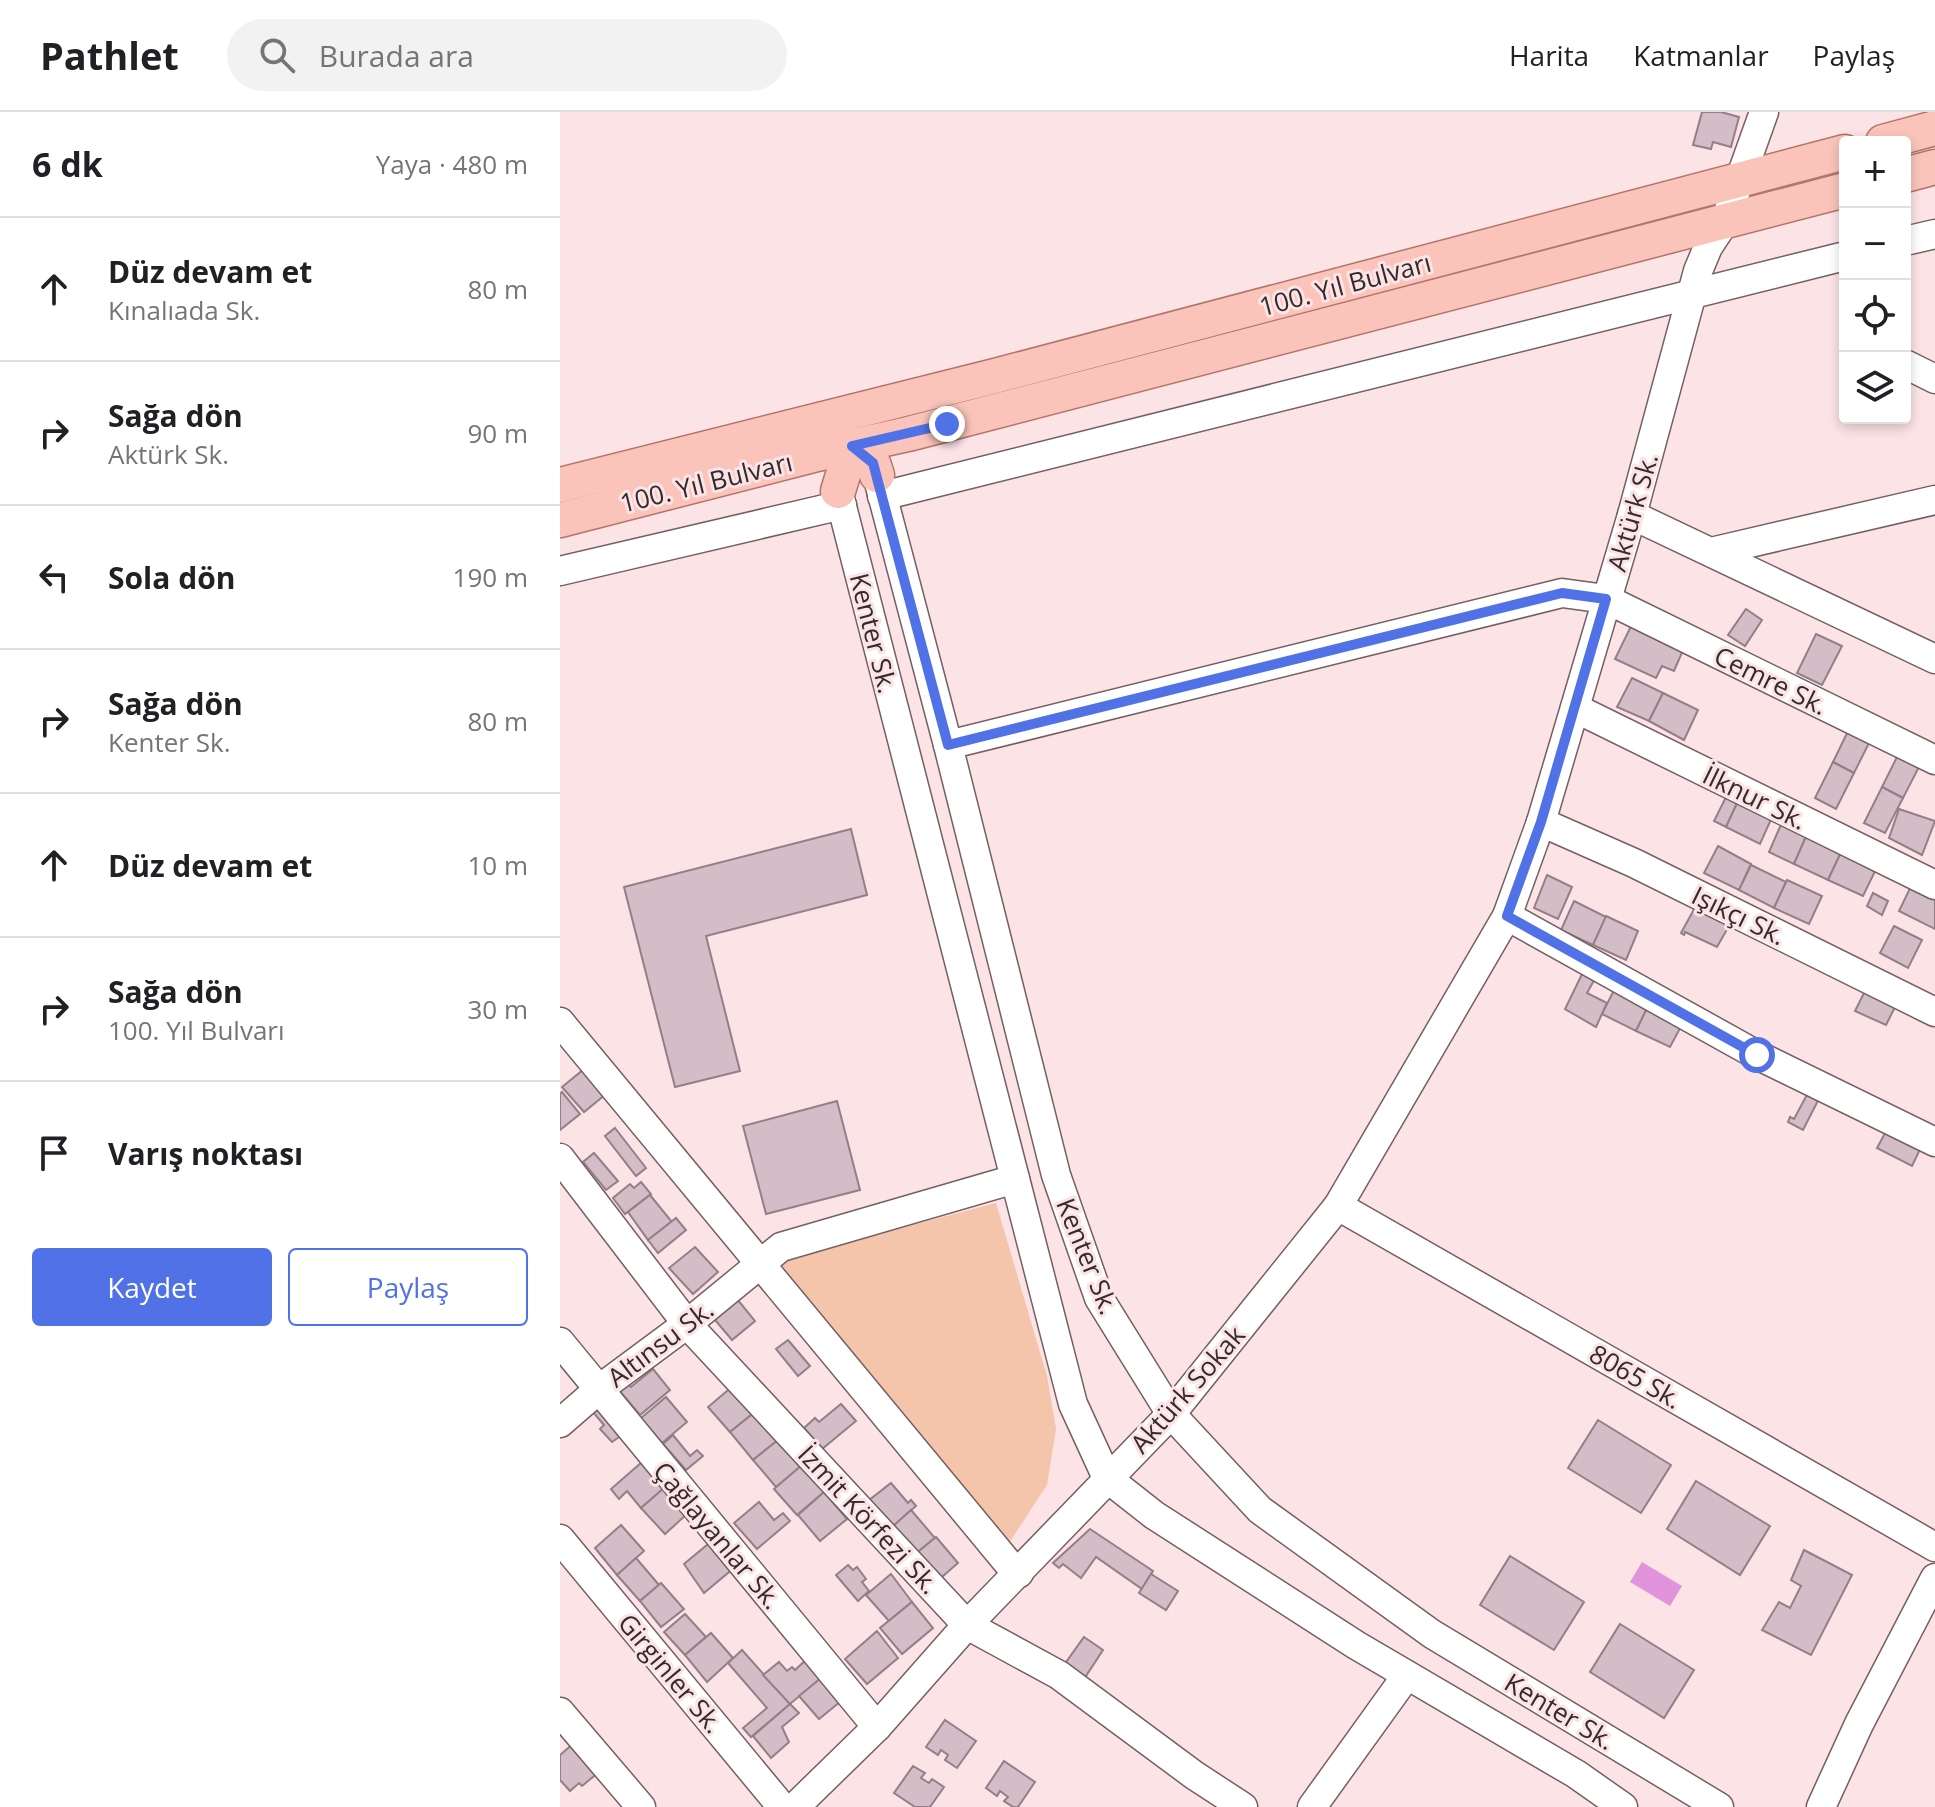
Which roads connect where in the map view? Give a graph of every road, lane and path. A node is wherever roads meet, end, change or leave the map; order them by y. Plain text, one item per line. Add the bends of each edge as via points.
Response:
1 (1764, 112) edge
2 (1935, 128) edge
3 (1905, 136) edge
4 (1839, 154) edge
5 (1935, 167) edge
6 (1911, 173) edge
7 (1739, 180) junction
8 (1839, 192) edge
9 (1725, 221) junction
10 (1935, 234) edge
11 (1911, 240) edge
12 (1839, 258) edge
13 (1691, 295) junction
14 (1911, 367) edge
15 (1935, 379) edge
16 (848, 430) junction
17 (560, 485) edge
18 (879, 486) junction
19 (840, 498) junction
20 (1935, 500) edge
21 (1632, 515) junction
22 (560, 520) edge
23 (1711, 552) junction
24 (560, 571) edge
25 (1606, 599) junction
26 (1935, 659) edge
27 (1575, 708) junction
28 (948, 745) junction
29 (1935, 760) edge
30 (1541, 822) junction
31 (1935, 885) edge
32 (1507, 916) junction
33 (1935, 1012) edge
34 (560, 1022) edge
35 (1935, 1142) edge
36 (560, 1158) edge
37 (1015, 1179) junction
38 (1338, 1206) junction
39 (760, 1263) junction
40 (687, 1324) junction
41 (560, 1342) edge
42 (598, 1390) junction
43 (1171, 1414) junction
44 (560, 1423) edge
45 (1107, 1478) junction
46 (560, 1539) edge
47 (1935, 1547) edge
48 (1019, 1573) junction
49 (1935, 1578) edge
50 (967, 1625) junction
51 (1407, 1675) junction
52 (560, 1712) edge
53 (877, 1727) junction
54 (641, 1807) edge
55 (782, 1807) edge
56 (795, 1807) edge
57 (1243, 1807) edge
58 (1312, 1807) edge
59 (1623, 1807) edge
60 (1719, 1807) edge
61 (1821, 1807) edge

1 - 7 street, Aktürk Sk.
2 - 3 main road
4 - 7 main road, 100. Yıl Bulvarı
5 - 6 main road
7 - 9 street, Aktürk Sk.
7 - 16 main road, 100. Yıl Bulvarı
8 - 9 main road, 100. Yıl Bulvarı
9 - 13 street, Aktürk Sk. via 1708,247
9 - 16 main road, 100. Yıl Bulvarı via 908,434
10 - 11 street
12 - 13 street
13 - 18 street
13 - 21 street, Aktürk Sk.
14 - 15 street
16 - 17 main road, 100. Yıl Bulvarı
16 - 18 main road via 873,463
16 - 19 main road
16 - 22 main road, 100. Yıl Bulvarı
18 - 28 street, Kenter Sk.
19 - 24 street
19 - 37 street, Kenter Sk.
20 - 23 street
21 - 23 street
21 - 25 street, Aktürk Sk.
23 - 26 street
25 - 27 street, Aktürk Sk.
25 - 28 street, Cemre Sk. via 1562,593
25 - 29 street, Cemre Sk.
27 - 30 street, Aktürk Sk.
27 - 31 street, İlknur Sk.
28 - 43 street, Kenter Sk. via 1056,1175 1099,1298
30 - 32 street, Aktürk Sk.
30 - 33 street, Işıkçı Sk.
32 - 35 street via 1757,1055
32 - 38 street, Aktürk Sokak
34 - 39 street
36 - 40 street, İzmit Körfezi Sk.
37 - 39 street, Altınsu Sk. via 781,1247
37 - 45 street, Kenter Sk. via 1073,1404
38 - 43 street, Aktürk Sokak
38 - 47 street, 8065 Sk.
39 - 40 street, Altınsu Sk.
39 - 48 street
40 - 42 street, Altınsu Sk.
40 - 50 street, İzmit Körfezi Sk.
41 - 42 street, Çağlayanlar Sk.
42 - 44 street, Altınsu Sk.
42 - 53 street, Çağlayanlar Sk.
43 - 45 street, Aktürk Sokak
43 - 60 street, Kenter Sk. via 1260,1510 1407,1617
45 - 48 street, Aktürk Sokak
45 - 51 street, Kenter Sk. via 1154,1515
46 - 55 street, Girginler Sk.
48 - 50 street, Aktürk Sokak
49 - 61 street
50 - 53 street, Aktürk Sokak
50 - 57 street, İzmit Körfezi Sk. via 1059,1675
51 - 58 street
51 - 59 street, Kenter Sk.
52 - 54 street
53 - 56 street, Aktürk Sokak

